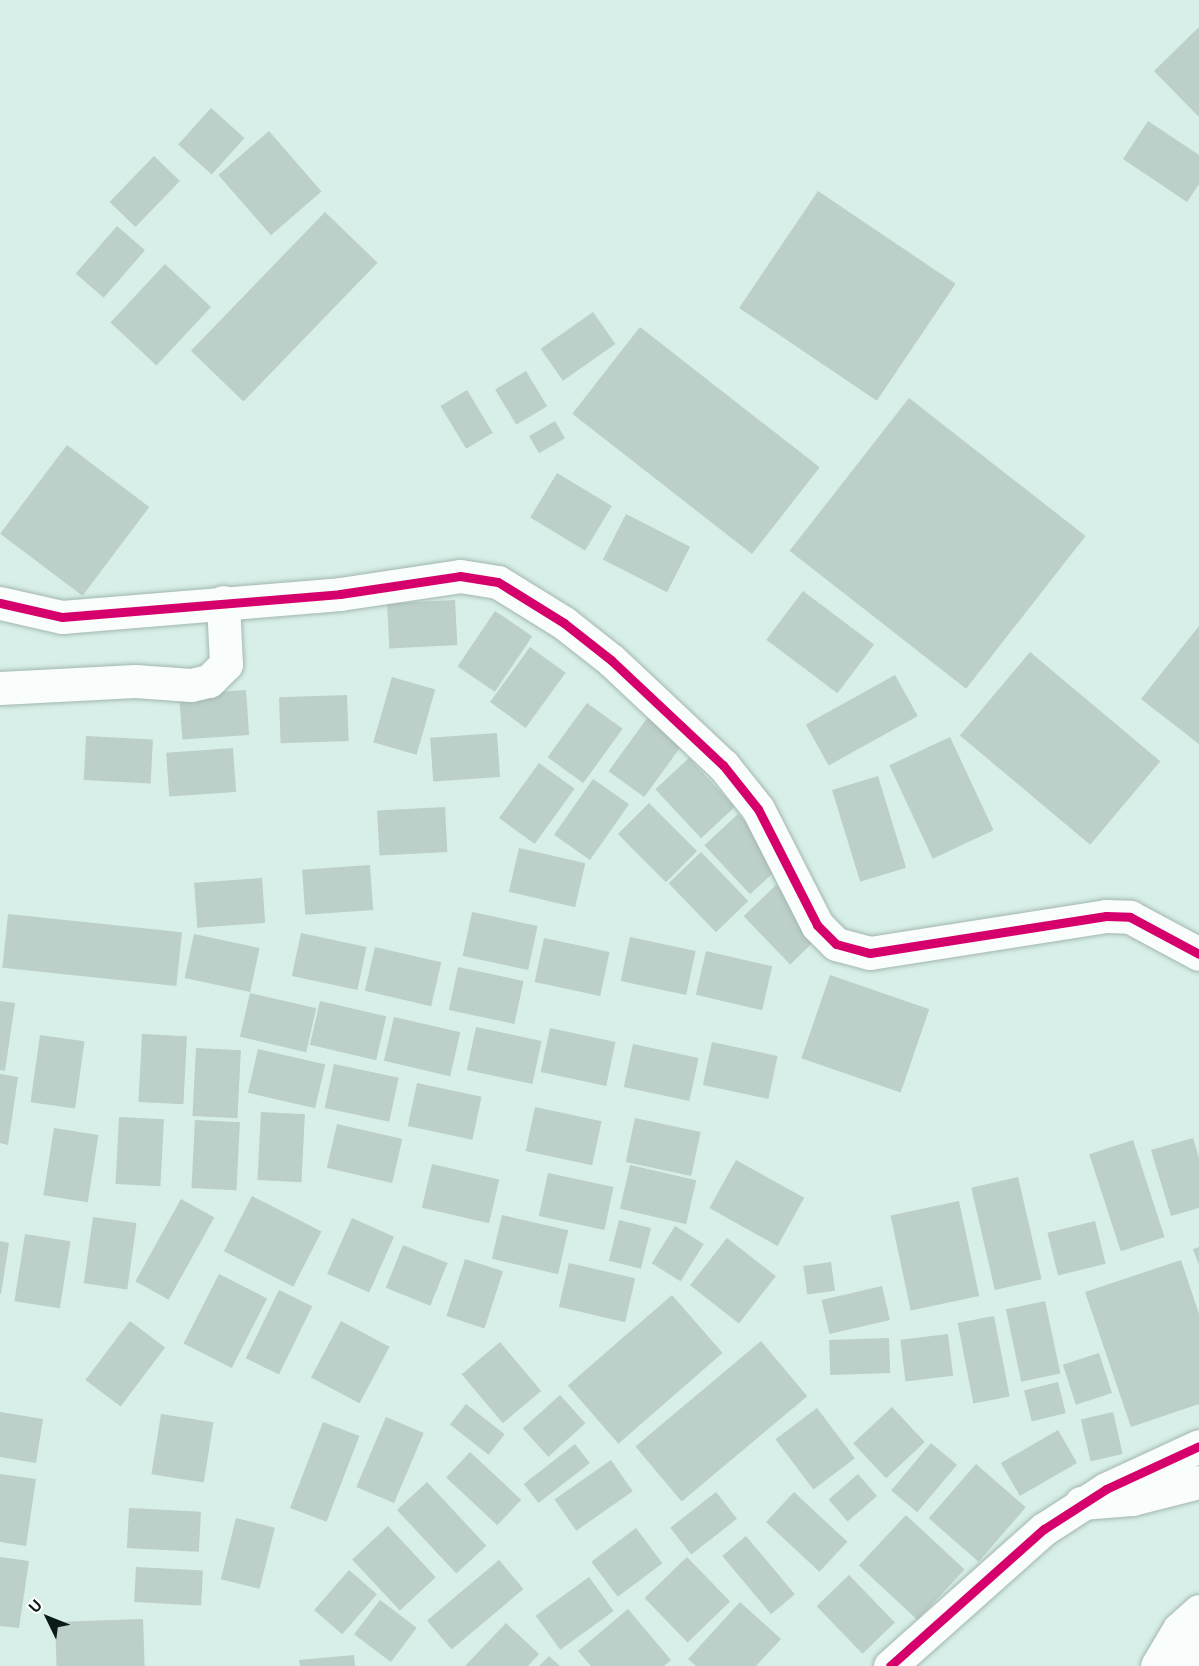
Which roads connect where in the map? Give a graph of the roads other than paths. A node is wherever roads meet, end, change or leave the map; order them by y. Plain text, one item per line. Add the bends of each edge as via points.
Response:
1 (223, 602) junction
2 (0, 603) edge
3 (0, 688) edge
4 (1199, 954) edge
5 (1199, 1446) edge
6 (1199, 1482) edge
7 (1081, 1503) junction
8 (1199, 1611) edge
9 (1199, 1646) edge
10 (890, 1666) edge
11 (1157, 1666) edge
12 (1173, 1666) edge

1 - 2 main road via 62,617
1 - 3 main road via 226,664 209,681 191,685 135,681
1 - 4 main road via 340,594 460,576 498,582 520,593 564,623 652,695 723,765 758,809 817,925 836,944 849,949 870,953 1106,916 1130,918 1148,925
5 - 7 main road
6 - 7 main road via 1132,1499
7 - 10 main road via 1044,1529
8 - 11 main road via 1179,1629
9 - 12 main road

